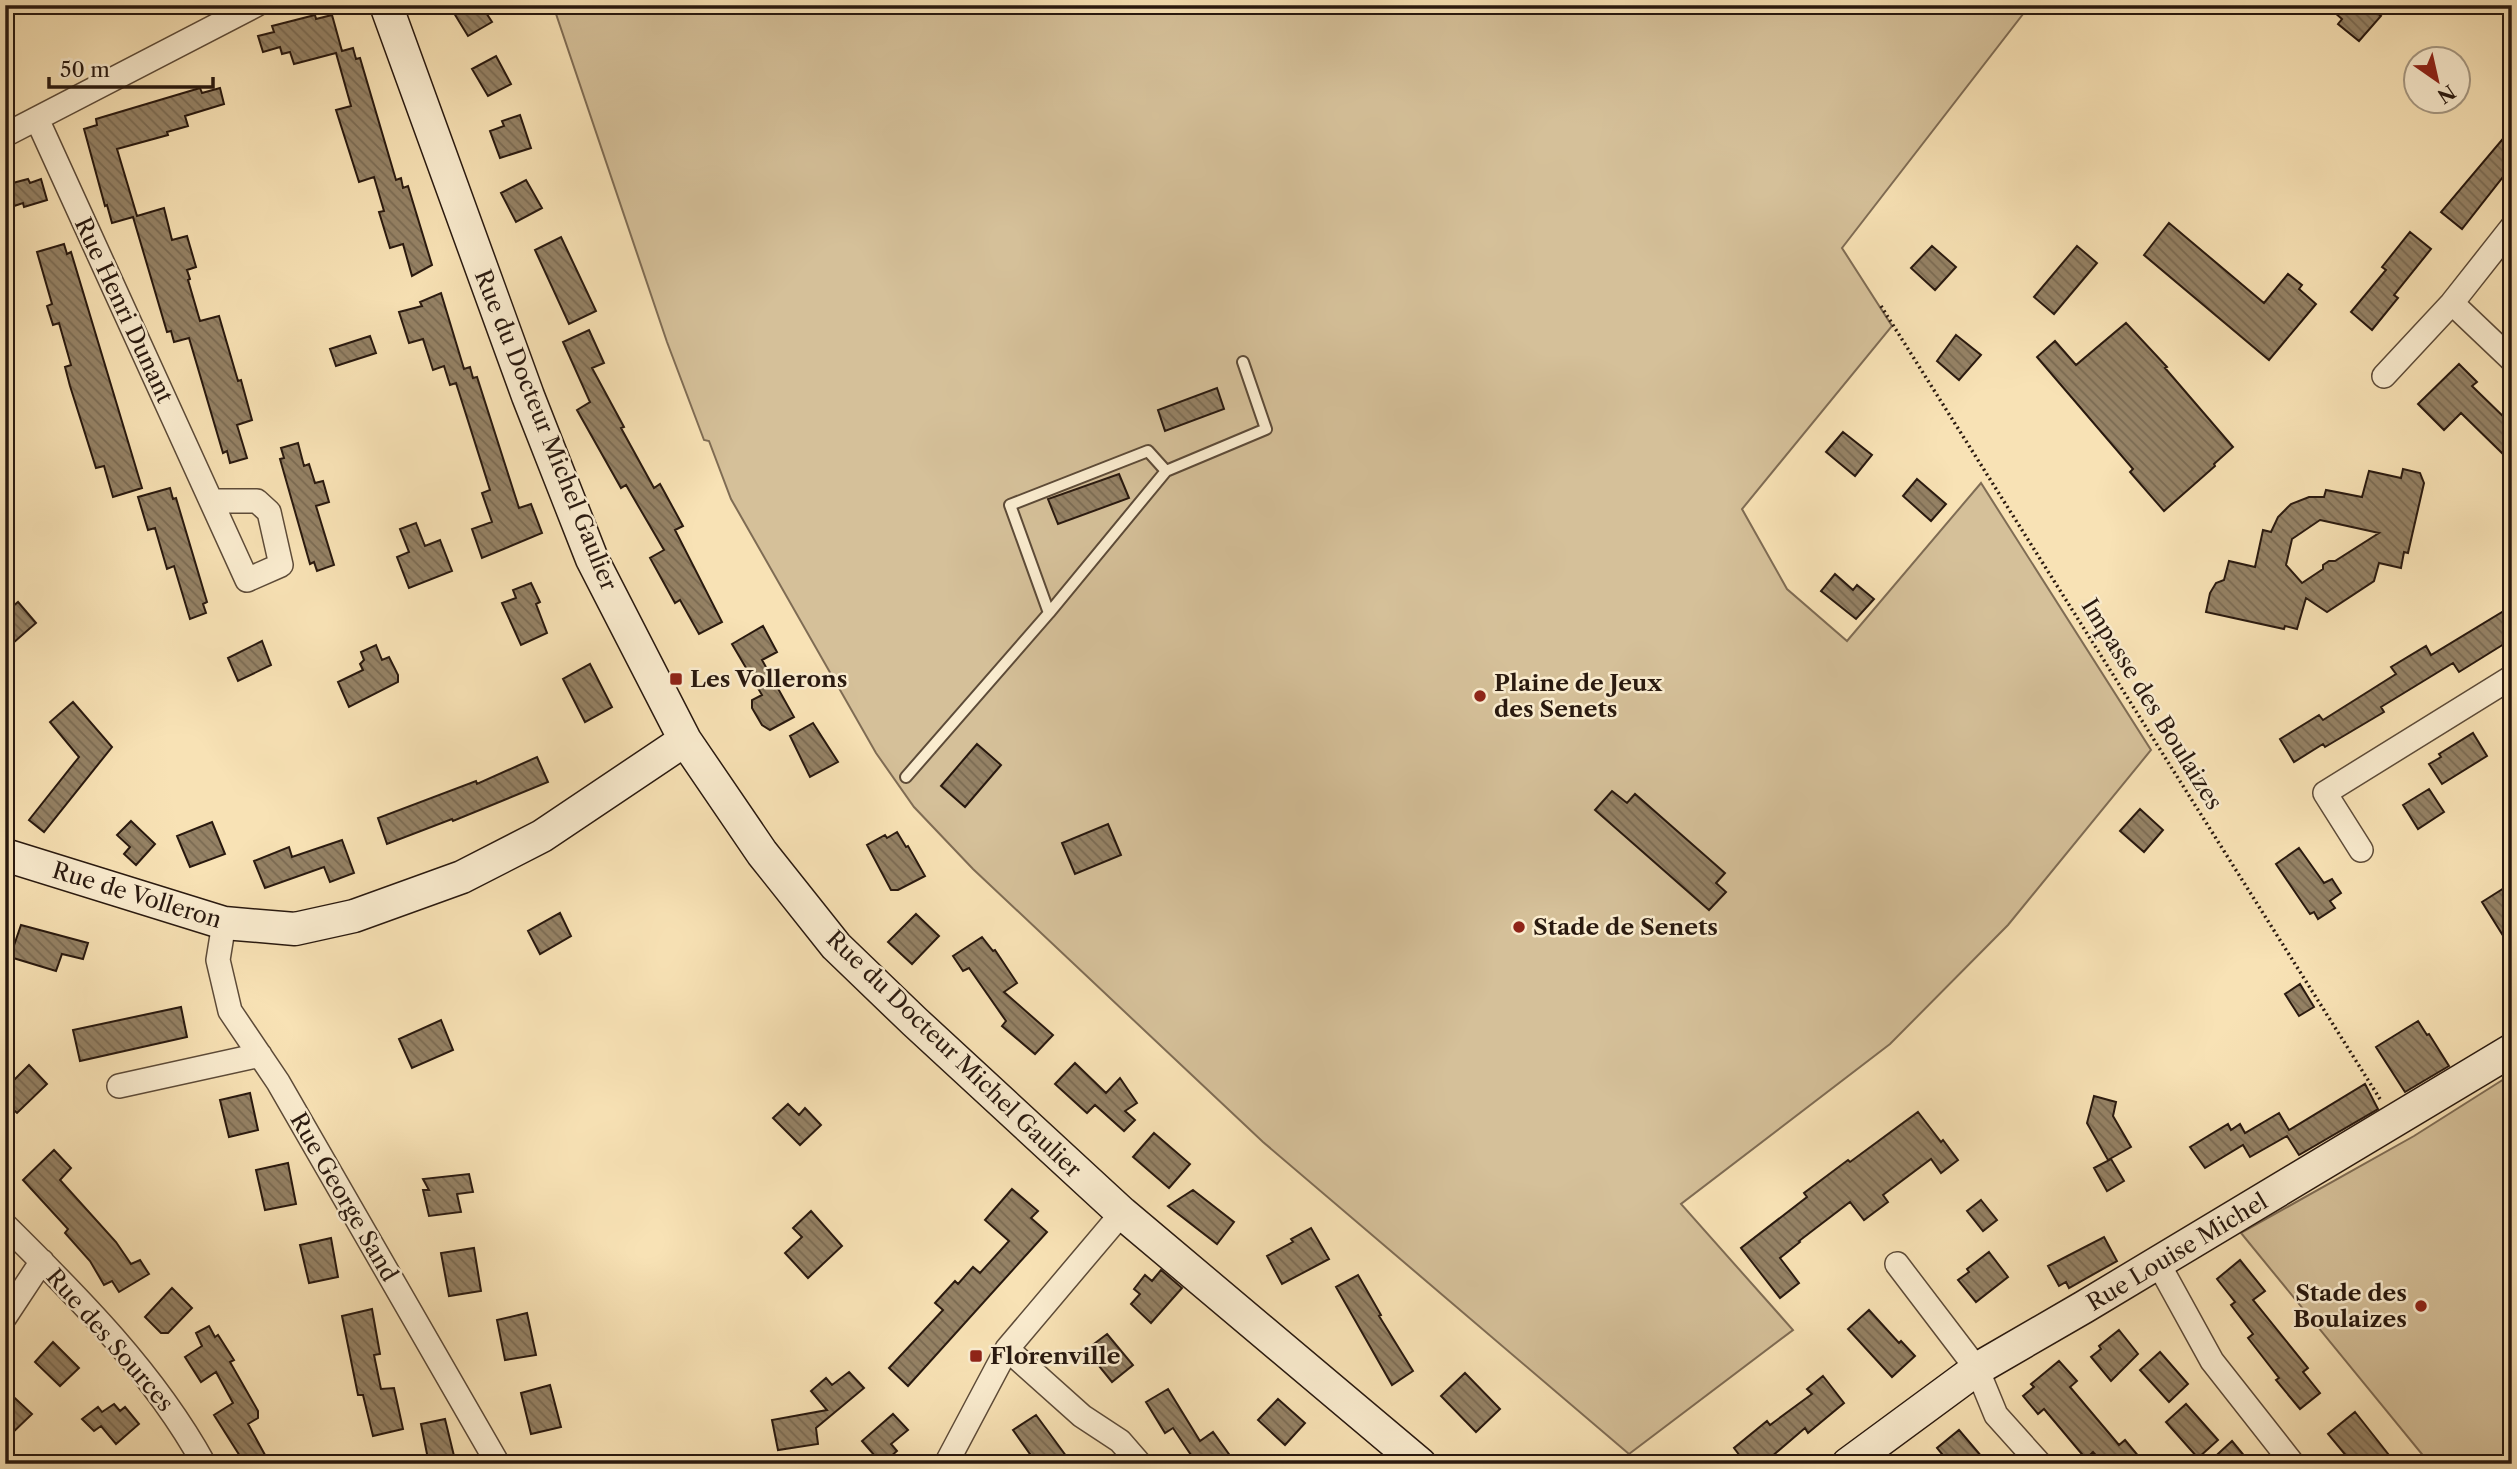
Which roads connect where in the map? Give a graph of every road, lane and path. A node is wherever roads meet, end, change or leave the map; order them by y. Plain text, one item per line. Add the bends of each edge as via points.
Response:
1 (256, 5) edge
2 (386, 5) edge
3 (37, 119) junction
4 (5, 135) edge
5 (2509, 238) edge
6 (2452, 303) junction
7 (1881, 306) dead end
8 (2512, 360) edge
9 (1243, 362) dead end
10 (2384, 376) dead end
11 (1167, 471) junction
12 (212, 501) dead end
13 (1049, 613) junction
14 (2512, 677) edge
15 (685, 740) junction
16 (906, 777) dead end
17 (2361, 850) dead end
18 (5, 855) edge
19 (224, 923) junction
20 (2512, 1050) edge
21 (260, 1055) junction
22 (119, 1086) dead end
23 (2394, 1121) junction
24 (1122, 1213) junction
25 (5, 1225) edge
26 (42, 1261) junction
27 (2158, 1263) junction
28 (1897, 1264) dead end
29 (5, 1317) edge
30 (1007, 1349) junction
31 (1977, 1369) junction
32 (204, 1464) edge
33 (498, 1464) edge
34 (946, 1464) edge
35 (1140, 1464) edge
36 (1420, 1464) edge
37 (1848, 1464) edge
38 (2040, 1464) edge
39 (2293, 1464) edge

1 - 3 street
2 - 15 street, Rue du Docteur Michel Gaulier via 592,559
3 - 4 street
3 - 12 street, Rue Henri Dunant
5 - 6 street
6 - 8 street
6 - 10 street
7 - 23 path, Impasse des Boulaizes
9 - 11 lane via 1266,429
11 - 13 lane
11 - 13 lane via 1148,451 1010,505
13 - 16 lane
14 - 17 street via 2325,793
15 - 19 street, Rue de Volleron via 542,836 462,877 354,916 295,929
15 - 24 street, Rue du Docteur Michel Gaulier via 762,853 836,946
18 - 19 street, Rue de Volleron
19 - 21 street, Rue George Sand via 218,960 230,1011
20 - 23 street, Rue Louise Michel
21 - 22 street
21 - 33 street, Rue George Sand
23 - 27 street, Rue Louise Michel
24 - 30 street
24 - 36 street, Rue du Docteur Michel Gaulier
25 - 26 street, Rue des Sources
26 - 29 street
26 - 32 street, Rue des Sources via 118,1344 182,1424
27 - 31 street, Rue Louise Michel
27 - 39 street via 2212,1361
28 - 31 street
30 - 34 street
30 - 35 street via 1082,1416 1121,1441
31 - 37 street, Rue Louise Michel
31 - 38 street via 1996,1415

